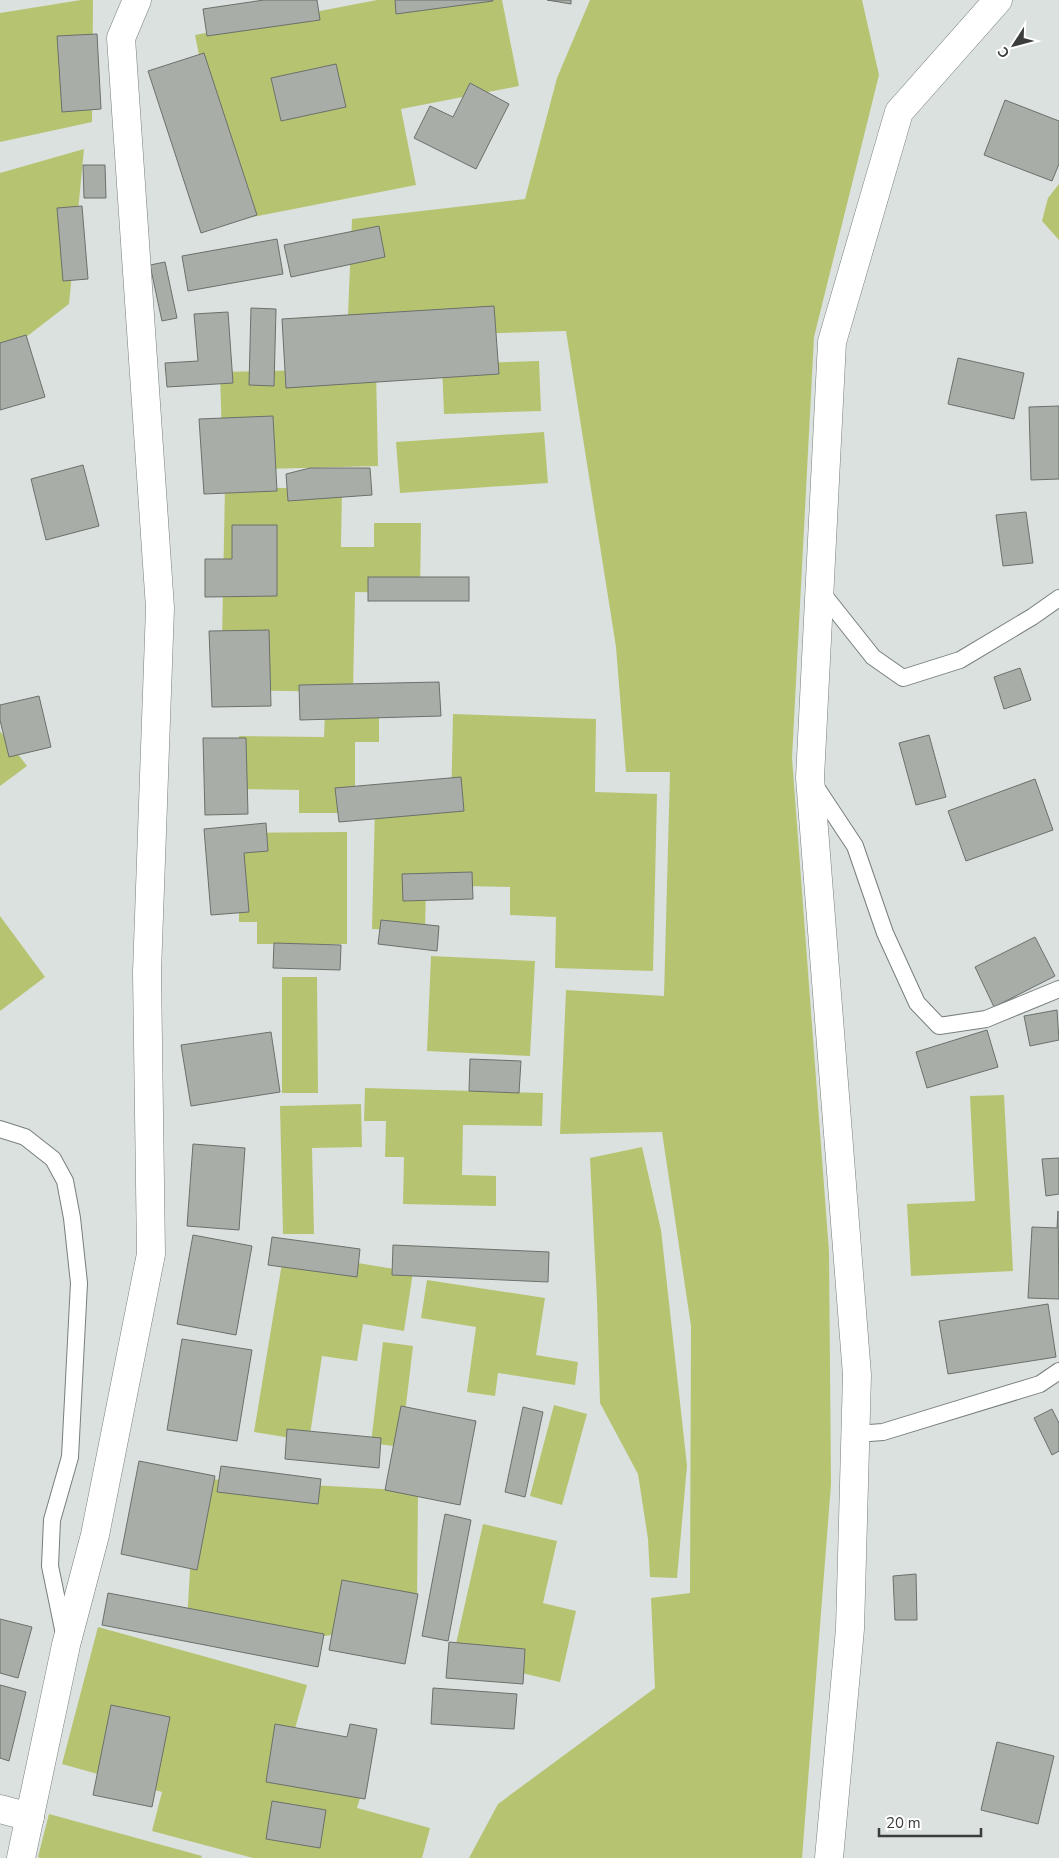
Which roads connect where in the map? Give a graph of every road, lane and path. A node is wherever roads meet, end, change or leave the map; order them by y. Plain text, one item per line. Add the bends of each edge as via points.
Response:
1 (137, 0) edge
2 (998, 0) edge
3 (820, 589) junction
4 (1059, 598) edge
5 (810, 778) junction
6 (1059, 988) edge
7 (0, 1129) edge
8 (1059, 1372) edge
9 (856, 1434) junction
10 (66, 1645) junction
11 (0, 1809) edge
12 (30, 1817) junction
13 (21, 1858) edge
14 (829, 1858) edge

1 - 10 street via 121,38 160,608 147,972 151,1254 95,1534
2 - 3 street via 899,112 832,342
3 - 4 lane via 873,657 904,678 960,660
3 - 5 street
5 - 6 lane via 855,846 885,933 917,1003 939,1026 986,1019
5 - 9 street via 857,1375
7 - 10 lane via 24,1137 53,1159 66,1181 72,1218 79,1283 70,1457 52,1520 50,1566
8 - 9 lane via 1040,1384 883,1432
9 - 14 street via 850,1629
10 - 12 street
11 - 12 street
12 - 13 street

